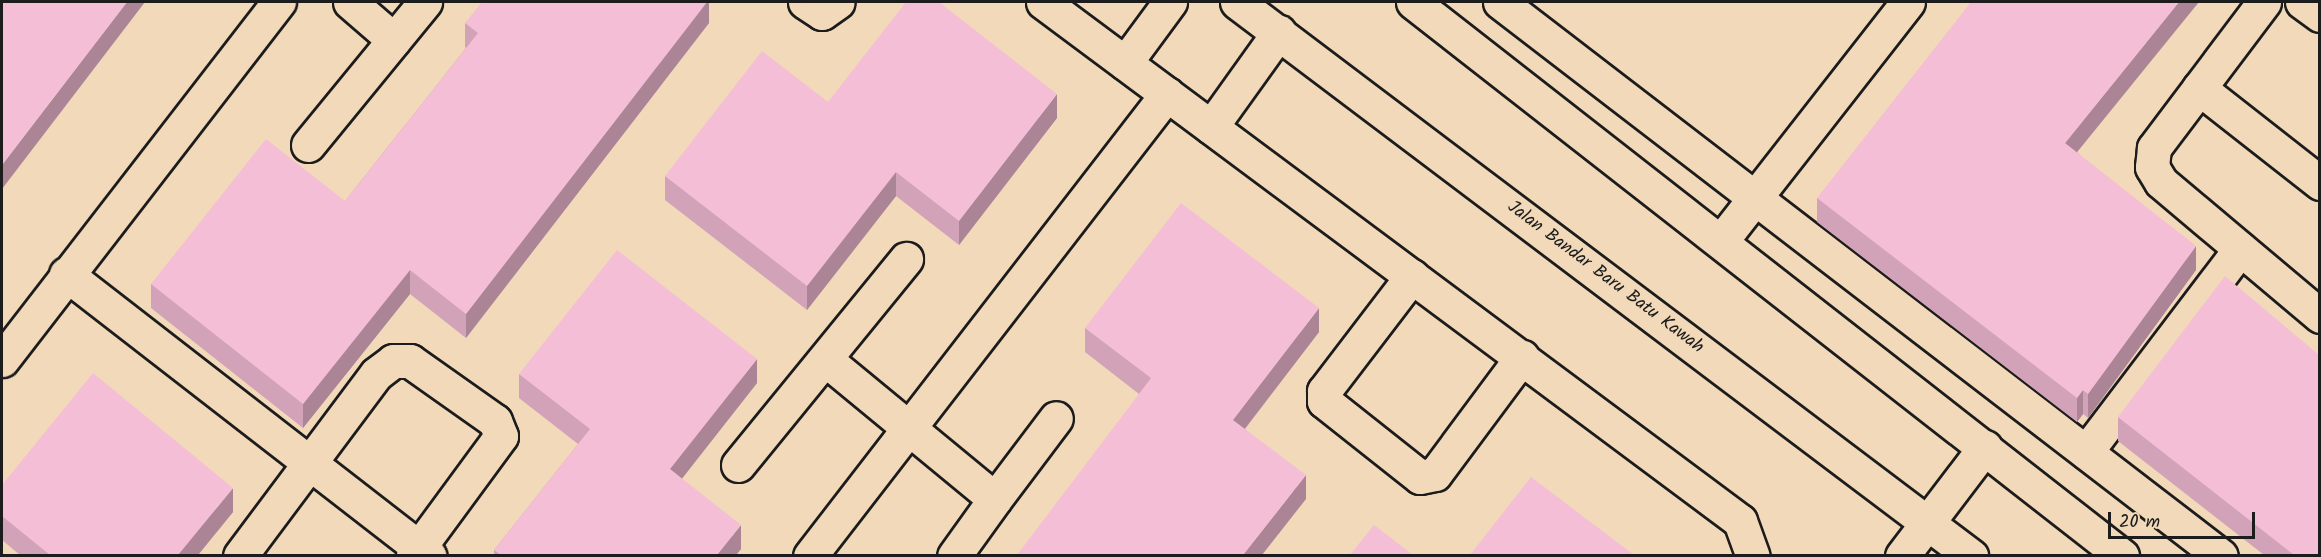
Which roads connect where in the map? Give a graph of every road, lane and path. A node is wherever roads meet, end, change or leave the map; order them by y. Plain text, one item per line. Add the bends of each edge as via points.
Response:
1 (279, 2) edge
2 (350, 2) edge
3 (425, 2) edge
4 (805, 2) edge
5 (838, 2) edge
6 (1043, 2) edge
7 (1170, 2) edge
8 (1237, 2) edge
9 (1413, 2) edge
10 (1500, 2) edge
11 (1908, 2) edge
12 (2264, 2) edge
13 (2302, 2) edge
14 (2319, 15) edge
15 (1279, 32) junction
16 (394, 40) junction
17 (1125, 63) junction
18 (2199, 88) junction
19 (1167, 94) junction
20 (1211, 127) junction
21 (308, 145) dead end
22 (2319, 183) edge
23 (1753, 199) junction
24 (1722, 240) junction
25 (2240, 249) junction
26 (906, 259) dead end
27 (66, 274) junction
28 (1412, 276) junction
29 (2319, 316) edge
30 (1522, 357) junction
31 (825, 359) junction
32 (2, 360) edge
33 (1056, 418) dead end
34 (909, 428) junction
35 (1985, 447) junction
36 (2086, 452) junction
37 (309, 463) junction
38 (738, 465) dead end
39 (995, 499) junction
40 (1928, 522) junction
41 (420, 553) edge
42 (240, 555) edge
43 (810, 555) edge
44 (954, 555) edge
45 (1753, 555) edge
46 (1902, 555) edge
47 (1971, 555) edge
48 (2122, 555) edge
49 (2221, 555) edge

1 - 27 street
2 - 16 street
3 - 16 street
4 - 5 street via 822,13
6 - 17 street
7 - 17 street
8 - 15 street, Jalan Bandar Baru Batu Kawah
9 - 24 street
10 - 23 street
11 - 23 street
12 - 18 street
13 - 14 street
15 - 20 street
15 - 40 street, Jalan Bandar Baru Batu Kawah
16 - 21 street
17 - 19 street
18 - 22 street
18 - 25 street via 2154,148 2152,167 2161,182
19 - 20 street
19 - 34 street
20 - 28 street
23 - 24 street
23 - 36 street
24 - 35 street
25 - 29 street
25 - 36 street
26 - 31 street
27 - 32 street
27 - 37 street
28 - 30 street
28 - 30 street via 1324,391 1324,401 1420,477 1436,474
30 - 45 street via 1740,521
31 - 34 street
31 - 38 street
33 - 39 street
34 - 39 street
34 - 43 street
35 - 40 street
35 - 48 street
36 - 49 street
37 - 41 street
37 - 41 street via 376,374 393,361 410,361 495,421 501,436
37 - 42 street
39 - 44 street
40 - 46 street
40 - 47 street, Jalan Bandar Baru Batu Kawah

